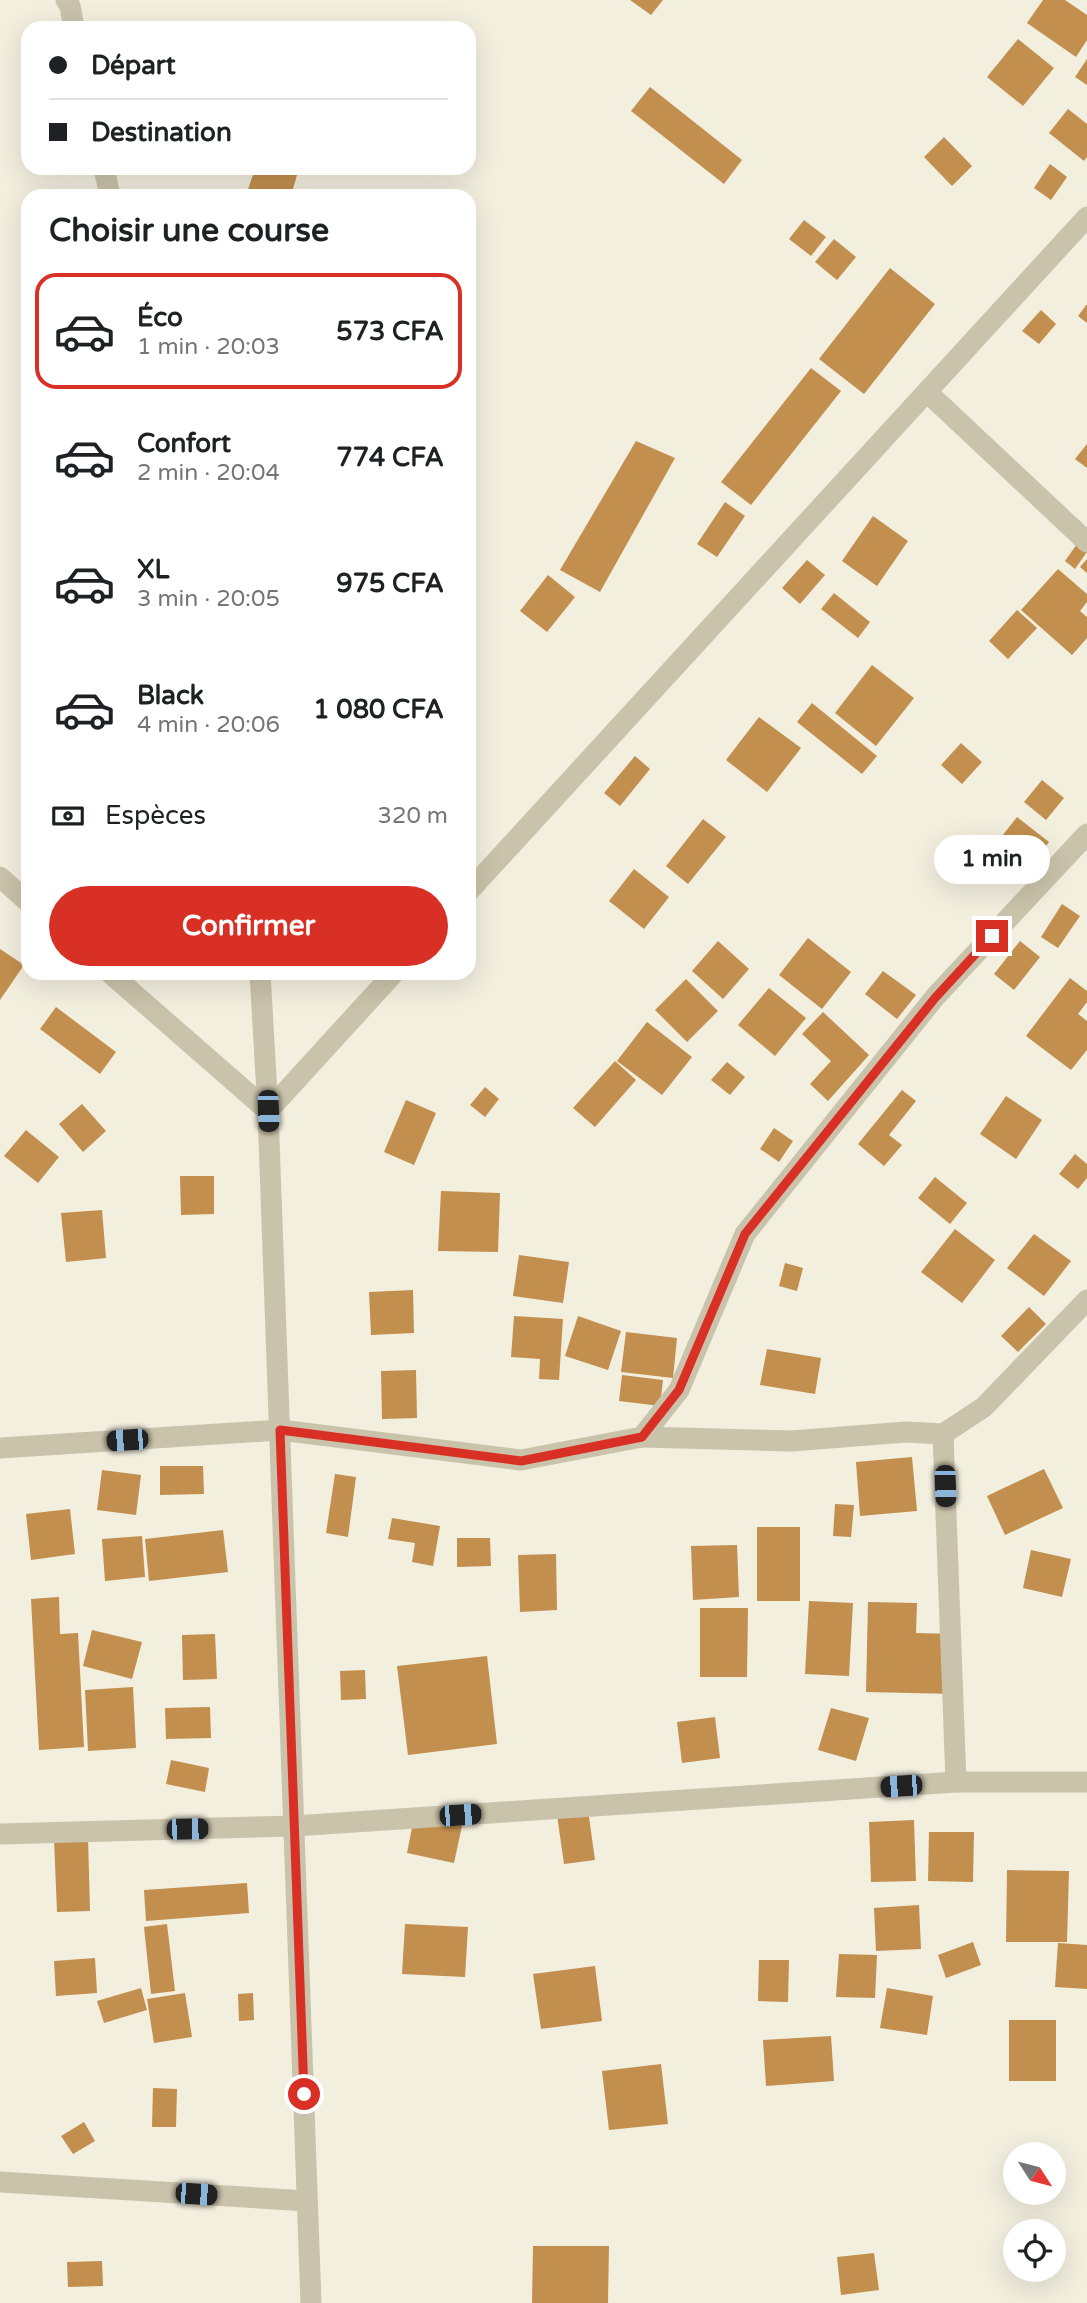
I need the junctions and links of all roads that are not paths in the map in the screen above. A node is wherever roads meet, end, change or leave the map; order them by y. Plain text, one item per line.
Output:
1 (66, 0) edge
2 (73, 21) edge
3 (1087, 217) edge
4 (927, 392) junction
5 (1087, 542) edge
6 (1087, 834) edge
7 (0, 877) edge
8 (476, 883) edge
9 (21, 896) edge
10 (118, 980) edge
11 (260, 980) edge
12 (388, 980) edge
13 (268, 1111) junction
14 (1087, 1300) edge
15 (280, 1430) junction
16 (943, 1434) junction
17 (642, 1437) junction
18 (0, 1448) edge
19 (956, 1782) junction
20 (1087, 1782) edge
21 (294, 1826) junction
22 (0, 1834) edge
23 (0, 2182) edge
24 (307, 2201) junction
25 (311, 2303) edge

1 - 2 street
3 - 4 street
4 - 5 street
4 - 8 street
6 - 17 street
7 - 9 street
10 - 13 street
11 - 13 street
12 - 13 street
13 - 15 street
14 - 16 street
15 - 17 street
15 - 18 street
15 - 21 street
16 - 17 street
16 - 19 street
19 - 20 street
19 - 21 street
21 - 22 street
21 - 24 street
23 - 24 street
24 - 25 street

